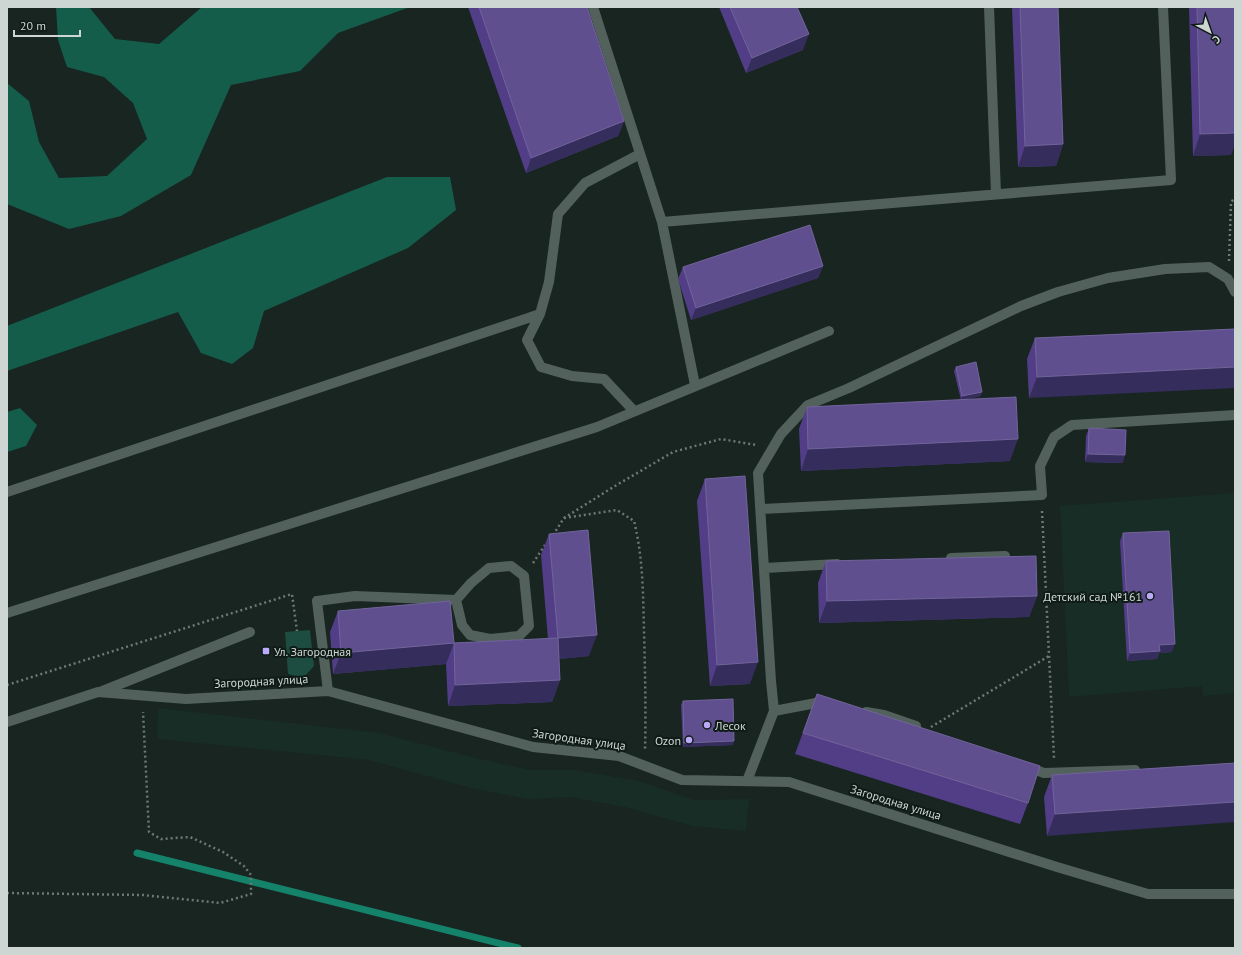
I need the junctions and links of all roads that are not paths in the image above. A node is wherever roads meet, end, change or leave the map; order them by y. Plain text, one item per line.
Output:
1 (593, 7) edge
2 (989, 7) edge
3 (1163, 7) edge
4 (640, 154) junction
5 (996, 194) junction
6 (662, 222) junction
7 (1235, 292) edge
8 (540, 314) junction
9 (829, 331) dead end
10 (695, 385) junction
11 (634, 411) junction
12 (1235, 415) edge
13 (7, 492) edge
14 (761, 509) junction
15 (1005, 556) edge
16 (940, 559) edge
17 (844, 564) edge
18 (765, 568) junction
19 (456, 600) junction
20 (7, 613) edge
21 (250, 632) dead end
22 (328, 691) junction
23 (98, 692) junction
24 (838, 707) edge
25 (854, 709) edge
26 (774, 711) junction
27 (7, 722) edge
28 (926, 730) edge
29 (1014, 762) edge
30 (1148, 770) edge
31 (747, 781) junction
32 (1235, 894) edge

1 - 4 street
2 - 5 street
3 - 5 street
4 - 6 street
4 - 8 street
5 - 6 street
6 - 10 street
7 - 14 street
8 - 11 street
8 - 13 street
9 - 10 street
10 - 11 street
11 - 20 street
12 - 14 street
14 - 18 street
15 - 16 street
17 - 18 street
18 - 26 street
19 - 19 street
19 - 22 street
21 - 23 street
22 - 23 street, Загородная улица
22 - 31 street, Загородная улица
23 - 27 street, Загородная улица
24 - 26 street
25 - 28 street
26 - 31 street
29 - 30 street
31 - 32 street, Загородная улица

